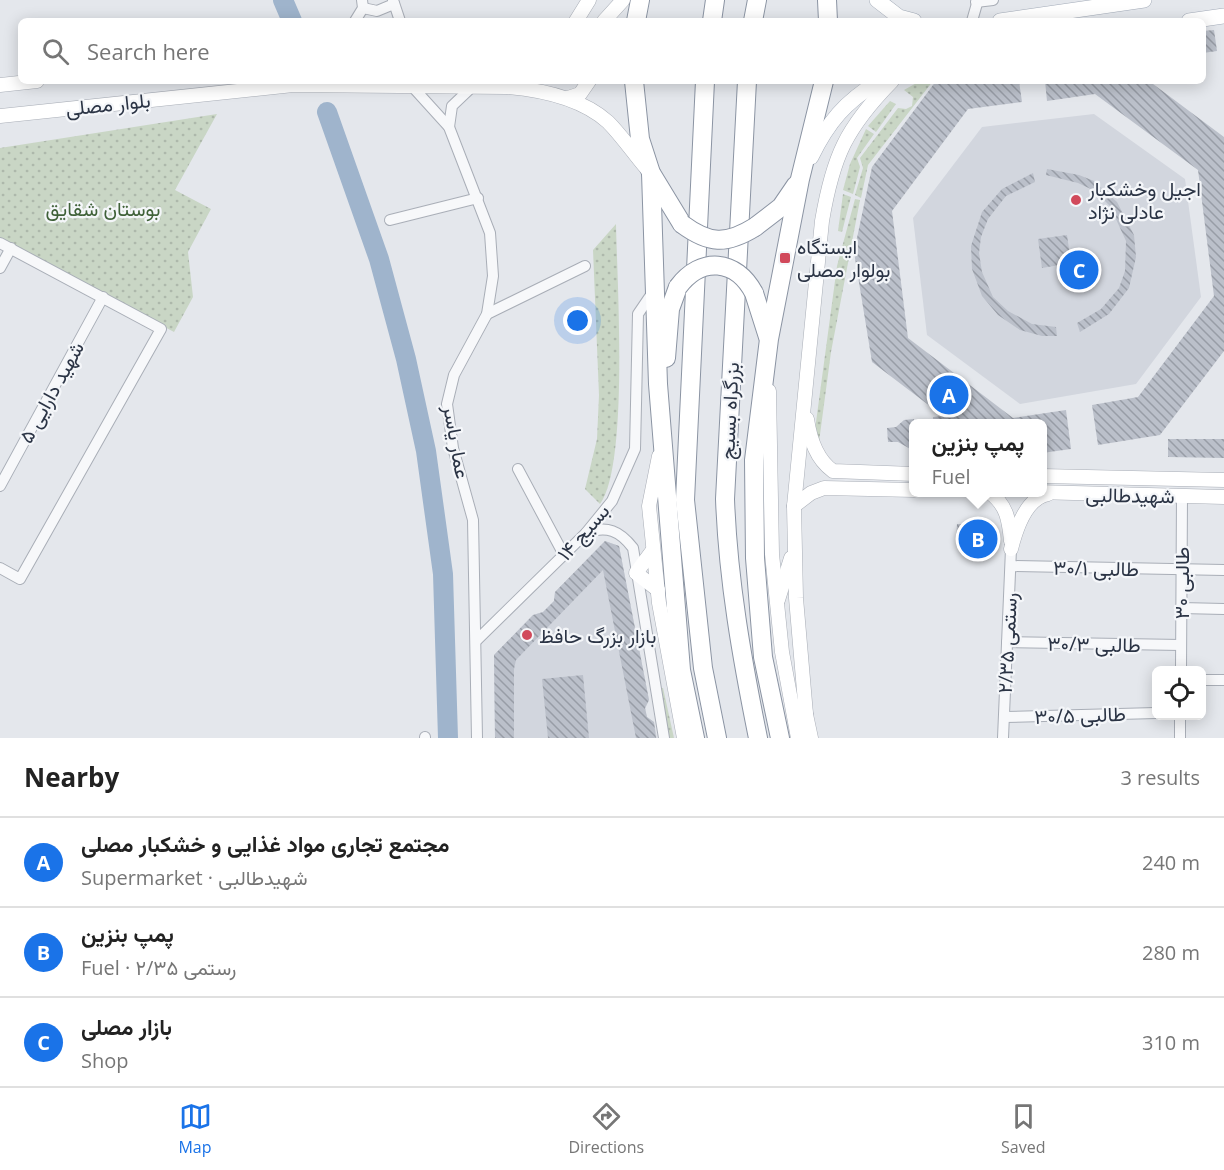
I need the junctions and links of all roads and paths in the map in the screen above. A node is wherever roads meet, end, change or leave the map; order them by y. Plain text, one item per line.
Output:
1 (590, 0) edge
2 (623, 0) edge
3 (640, 0) edge
4 (715, 0) edge
5 (757, 0) edge
6 (827, 0) edge
7 (877, 0) edge
8 (993, 0) edge
9 (1144, 0) edge
10 (977, 1) edge
11 (394, 2) edge
12 (362, 4) edge
13 (1224, 16) edge
14 (356, 18) edge
15 (399, 18) edge
16 (578, 18) edge
17 (607, 18) edge
18 (637, 18) edge
19 (712, 18) edge
20 (754, 18) edge
21 (828, 18) edge
22 (905, 18) edge
23 (973, 18) edge
24 (1021, 18) edge
25 (1206, 19) edge
26 (18, 83) edge
27 (410, 84) junction
28 (587, 84) edge
29 (634, 84) edge
30 (705, 84) edge
31 (747, 84) edge
32 (823, 84) edge
33 (874, 84) edge
34 (889, 84) edge
35 (0, 85) edge
36 (473, 86) junction
37 (568, 98) junction
38 (0, 116) edge
39 (449, 127) junction
40 (651, 174) junction
41 (800, 179) junction
42 (478, 198) junction
43 (390, 220) dead end
44 (0, 243) edge
45 (11, 248) junction
46 (585, 266) dead end
47 (0, 268) edge
48 (653, 292) junction
49 (103, 297) junction
50 (487, 314) junction
51 (769, 339) junction
52 (658, 384) junction
53 (804, 399) junction
54 (662, 441) junction
55 (518, 469) dead end
56 (841, 472) junction
57 (909, 474) edge
58 (1047, 476) edge
59 (1090, 477) junction
60 (1224, 480) edge
61 (0, 486) edge
62 (838, 488) junction
63 (909, 489) edge
64 (1047, 493) edge
65 (1056, 493) junction
66 (1090, 494) junction
67 (1047, 495) edge
68 (1182, 496) junction
69 (994, 497) edge
70 (1040, 497) edge
71 (1224, 497) edge
72 (794, 506) junction
73 (586, 533) junction
74 (795, 545) junction
75 (1011, 549) junction
76 (653, 550) junction
77 (564, 555) junction
78 (1011, 566) junction
79 (0, 568) edge
80 (1181, 569) junction
81 (1224, 570) edge
82 (636, 573) junction
83 (658, 590) junction
84 (777, 607) junction
85 (1181, 608) junction
86 (1224, 609) edge
87 (477, 640) junction
88 (1007, 642) junction
89 (1181, 645) junction
90 (1181, 666) edge
91 (1206, 680) edge
92 (1224, 680) edge
93 (1152, 712) edge
94 (806, 714) junction
95 (1004, 717) junction
96 (1180, 720) edge
97 (477, 738) edge
98 (664, 738) edge
99 (684, 738) edge
100 (694, 738) edge
101 (717, 738) edge
102 (758, 738) edge
103 (780, 738) edge
104 (798, 738) edge
105 (811, 738) edge
106 (1003, 738) edge
107 (1180, 738) edge

1 - 16 main road
2 - 17 main road
3 - 18 highway
4 - 19 highway
5 - 20 highway
6 - 21 highway
7 - 22 main road
8 - 10 street
9 - 24 main road
10 - 23 street
11 - 12 street
11 - 15 street
12 - 14 street
13 - 25 main road
26 - 35 main road
27 - 36 main road, بلوار مصلی
27 - 38 main road, بلوار مصلی
27 - 39 street, عمار یاسر
28 - 37 main road
29 - 40 highway
30 - 101 highway, بزرگراه بسیج
31 - 102 highway, بزرگراه بسیج
32 - 41 highway
33 - 41 main road
34 - 53 main road
36 - 37 main road, بلوار مصلی
36 - 39 street
37 - 40 main road, بلوار مصلی
39 - 42 street, عمار یاسر
40 - 41 highway, bridge
40 - 48 highway
41 - 51 highway
42 - 43 street
42 - 50 street, عمار یاسر
44 - 45 street
45 - 47 street
45 - 49 street
46 - 50 street
48 - 52 highway
48 - 73 street, بسیج ۱۴
49 - 61 street, شهید دارایی ۵
49 - 79 street
50 - 87 street, عمار یاسر
51 - 52 highway, bridge
51 - 84 main road
51 - 103 highway
52 - 54 highway
53 - 56 main road
53 - 72 main road
54 - 76 main road
54 - 100 highway
55 - 77 street
56 - 57 main road
56 - 62 main road
58 - 59 main road, شهیدطالبی
59 - 60 main road, شهیدطالبی
59 - 66 main road
62 - 63 main road
62 - 72 main road
64 - 65 main road, شهیدطالبی
65 - 66 main road, شهیدطالبی
65 - 67 main road
66 - 68 main road, شهیدطالبی
68 - 71 main road, شهیدطالبی
68 - 80 street, طالبی ۳۰
69 - 75 main road
70 - 75 main road
72 - 74 main road
73 - 77 street, بسیج ۱۴
73 - 82 street
74 - 84 main road
74 - 94 main road
75 - 78 street, رستمی ۲/۳۵
76 - 82 main road
76 - 83 main road
77 - 87 street, بسیج ۱۴
78 - 80 street, طالبی ۳۰/۱
78 - 88 street, رستمی ۲/۳۵
80 - 81 street, طالبی ۳۰/۱
80 - 85 street, طالبی ۳۰
82 - 83 main road
82 - 98 street
83 - 99 main road
84 - 94 main road
84 - 104 main road
85 - 86 street
85 - 89 street, طالبی ۳۰
87 - 97 street, عمار یاسر
88 - 89 street, طالبی ۳۰/۳
88 - 95 street, رستمی ۲/۳۵
89 - 90 street, طالبی ۳۰
91 - 92 street
93 - 95 street, طالبی ۳۰/۵
94 - 105 main road
95 - 106 street, رستمی ۲/۳۵
96 - 107 street

